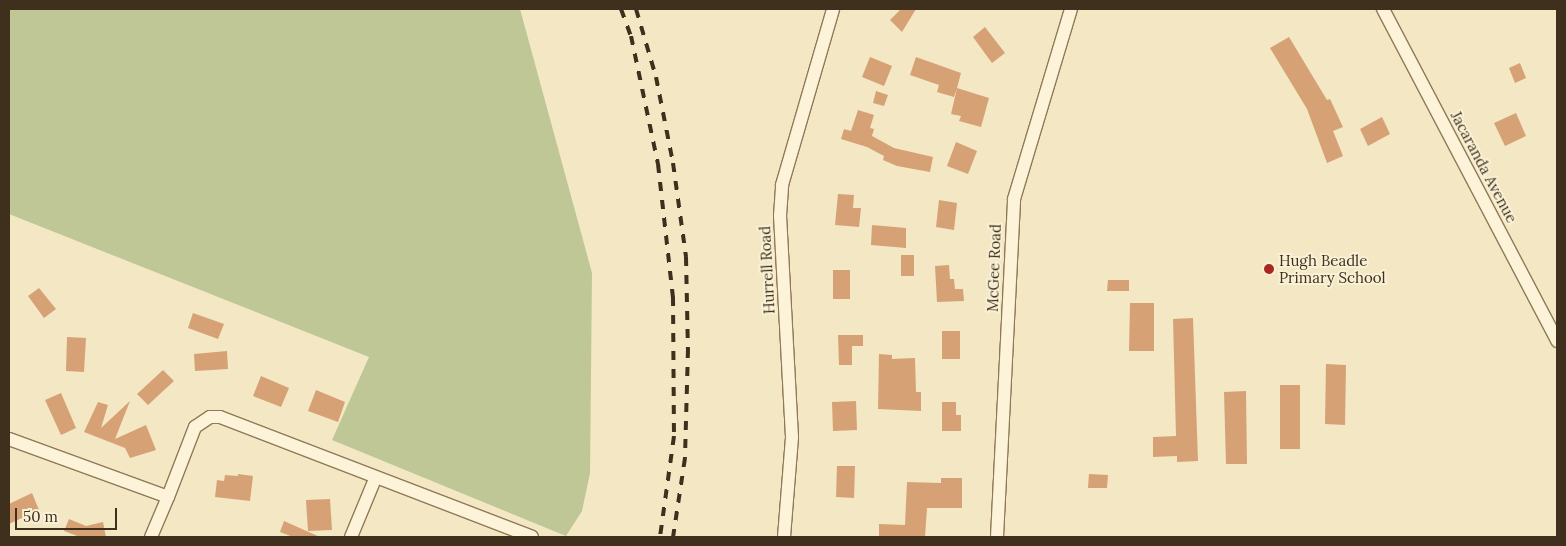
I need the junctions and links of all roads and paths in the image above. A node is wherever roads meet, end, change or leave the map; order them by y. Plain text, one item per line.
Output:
1 (834, 9) edge
2 (1071, 9) edge
3 (1383, 9) edge
4 (1557, 341) edge
5 (9, 439) edge
6 (375, 479) junction
7 (168, 497) junction
8 (151, 537) edge
9 (351, 537) edge
10 (532, 537) edge
11 (784, 537) edge
12 (997, 537) edge

1 - 11 street, Hurrell Road
2 - 12 street, McGee Road
3 - 4 street, Jacaranda Avenue
5 - 7 street
6 - 7 street
6 - 9 street
6 - 10 street
7 - 8 street

